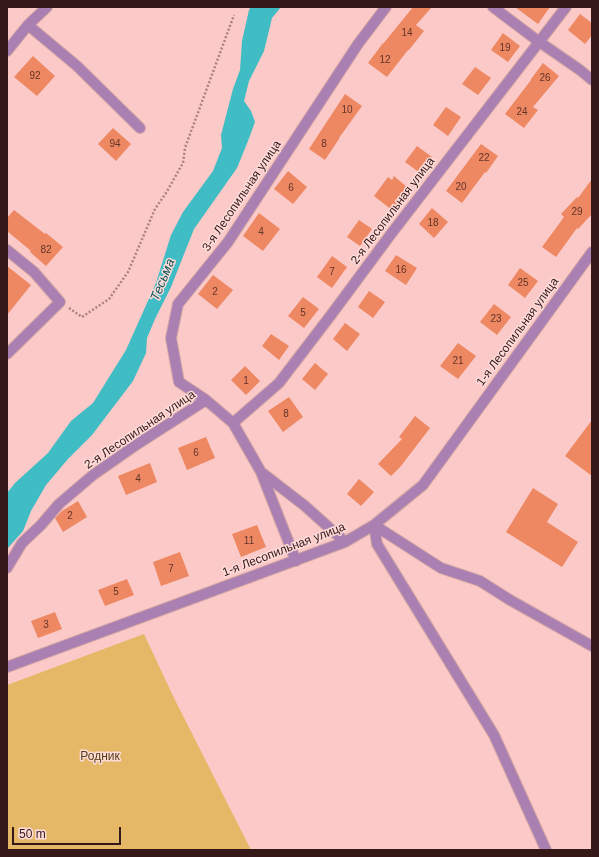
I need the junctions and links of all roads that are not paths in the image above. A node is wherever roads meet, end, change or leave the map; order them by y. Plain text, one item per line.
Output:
1 (47, 7) edge
2 (386, 7) edge
3 (493, 7) edge
4 (566, 7) edge
5 (28, 25) junction
6 (538, 41) junction
7 (7, 51) edge
8 (592, 80) edge
9 (140, 128) dead end
10 (7, 250) edge
11 (592, 252) edge
12 (7, 354) edge
13 (206, 400) junction
14 (233, 423) junction
15 (261, 472) junction
16 (374, 525) junction
17 (346, 542) junction
18 (296, 561) junction
19 (7, 568) edge
20 (592, 646) edge
21 (7, 667) edge
22 (546, 850) edge

1 - 5 street
2 - 13 street, 3-я Лесопильная улица
3 - 6 street
4 - 6 street, 2-я Лесопильная улица
5 - 7 street
5 - 9 street
6 - 8 street
6 - 14 street, 2-я Лесопильная улица
10 - 12 street
11 - 16 street, 1-я Лесопильная улица
13 - 14 street, 3-я Лесопильная улица
13 - 19 street, 2-я Лесопильная улица
14 - 15 street, 3-я Лесопильная улица
15 - 17 street
15 - 18 street
16 - 17 street, 1-я Лесопильная улица
16 - 20 street
16 - 22 street
17 - 18 street, 1-я Лесопильная улица
18 - 21 street, 1-я Лесопильная улица

